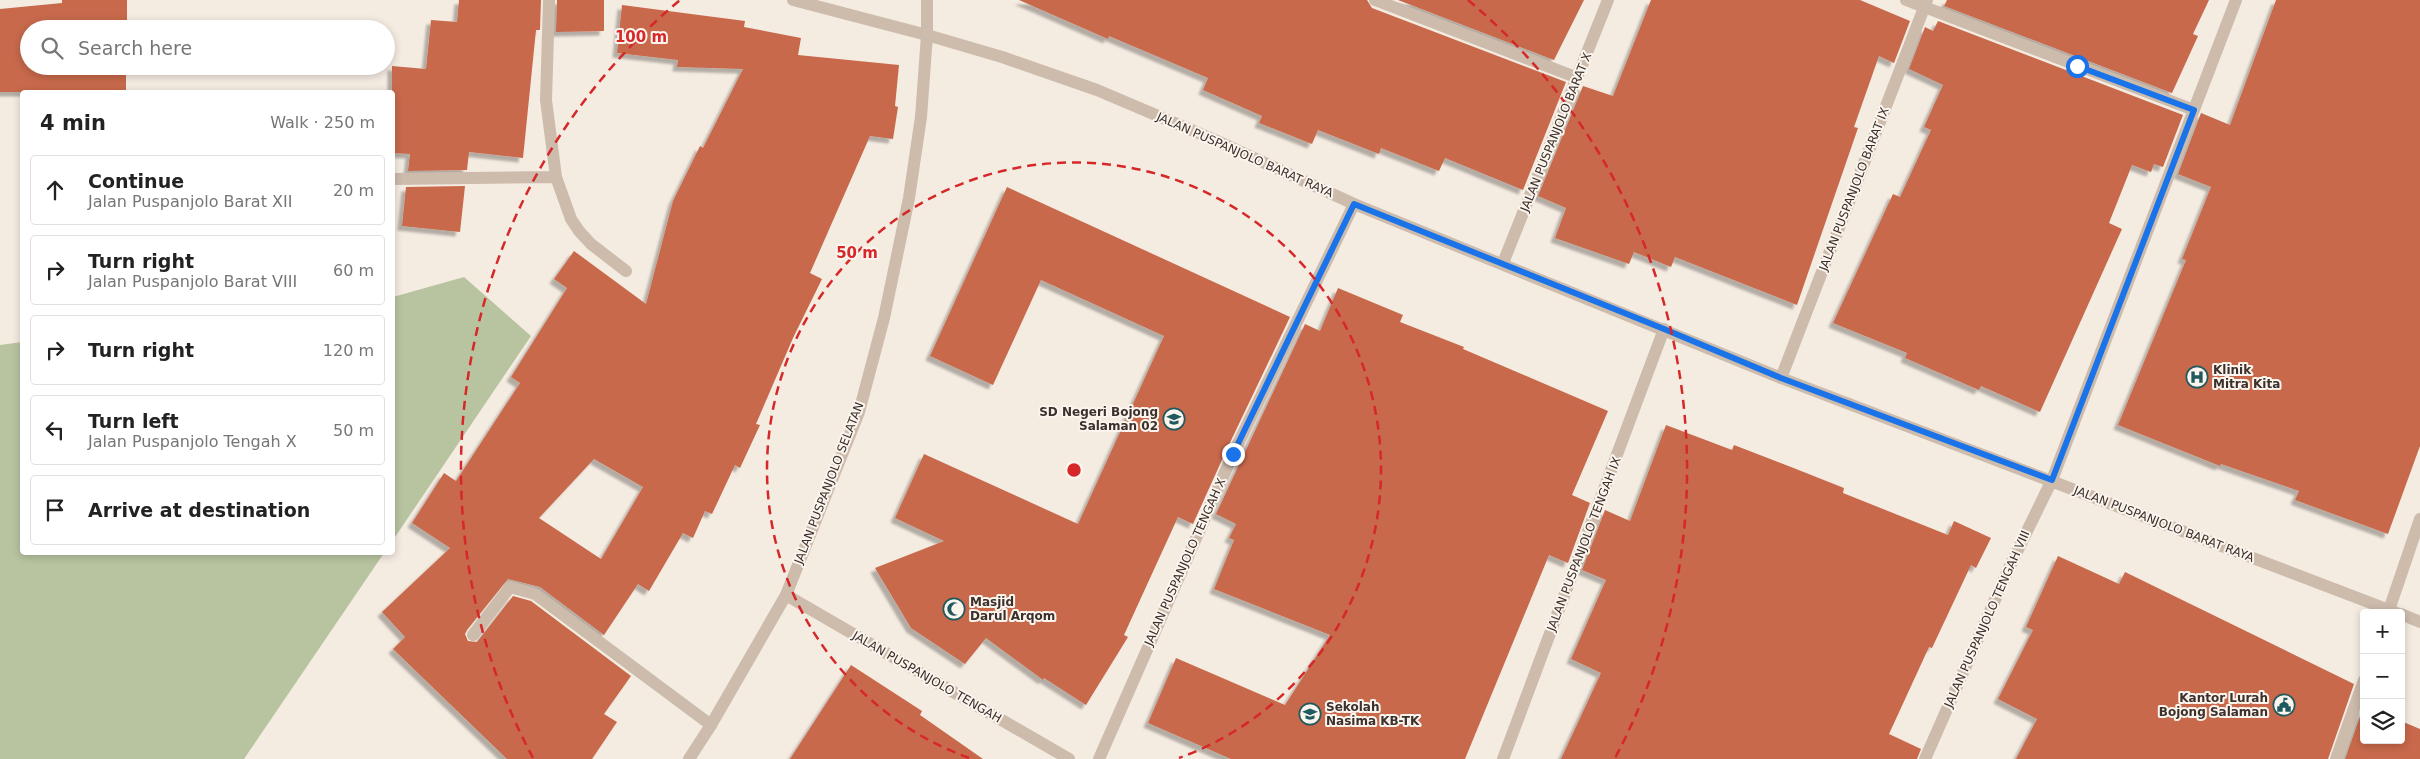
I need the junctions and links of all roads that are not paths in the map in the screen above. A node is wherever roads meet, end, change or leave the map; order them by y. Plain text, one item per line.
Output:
1 (549, 0) edge
2 (793, 0) edge
3 (927, 0) edge
4 (1375, 0) edge
5 (1608, 0) edge
6 (1906, 0) edge
7 (2236, 0) edge
8 (811, 2) edge
9 (1925, 3) edge
10 (927, 35) junction
11 (1578, 78) junction
12 (2194, 110) junction
13 (556, 177) junction
14 (395, 178) edge
15 (1354, 204) junction
16 (1503, 263) junction
17 (626, 271) dead end
18 (1664, 329) junction
19 (1781, 378) junction
20 (2052, 480) junction
21 (2420, 519) edge
22 (786, 595) junction
23 (2383, 609) edge
24 (2392, 609) edge
25 (2405, 616) edge
26 (2420, 622) edge
27 (473, 635) dead end
28 (2360, 691) edge
29 (711, 725) junction
30 (689, 759) edge
31 (1069, 759) edge
32 (1099, 759) edge
33 (1503, 759) edge
34 (1925, 759) edge
35 (2336, 759) edge

1 - 13 street
2 - 8 street, JALAN PUSPANJOLO BARAT RAYA
3 - 10 street, JALAN PUSPANJOLO SELATAN
4 - 11 street
5 - 11 street, JALAN PUSPANJOLO BARAT X
6 - 9 street
7 - 12 street, JALAN PUSPANJOLO TENGAH VIII
8 - 10 street, JALAN PUSPANJOLO BARAT RAYA
9 - 12 street
9 - 19 street, JALAN PUSPANJOLO BARAT IX
10 - 15 street, JALAN PUSPANJOLO BARAT RAYA
10 - 22 street, JALAN PUSPANJOLO SELATAN
11 - 16 street, JALAN PUSPANJOLO BARAT X
12 - 20 street, JALAN PUSPANJOLO TENGAH VIII
13 - 14 street
13 - 17 street
15 - 16 street, JALAN PUSPANJOLO BARAT RAYA
15 - 32 street, JALAN PUSPANJOLO TENGAH X
16 - 18 street, JALAN PUSPANJOLO BARAT RAYA
18 - 19 street, JALAN PUSPANJOLO BARAT RAYA
18 - 33 street, JALAN PUSPANJOLO TENGAH IX
19 - 20 street, JALAN PUSPANJOLO BARAT RAYA
20 - 23 street, JALAN PUSPANJOLO BARAT RAYA
20 - 34 street, JALAN PUSPANJOLO TENGAH VIII
21 - 24 street
22 - 29 street, JALAN PUSPANJOLO SELATAN
22 - 31 street, JALAN PUSPANJOLO TENGAH
25 - 26 street
27 - 29 street
28 - 35 street
29 - 30 street, JALAN PUSPANJOLO SELATAN

